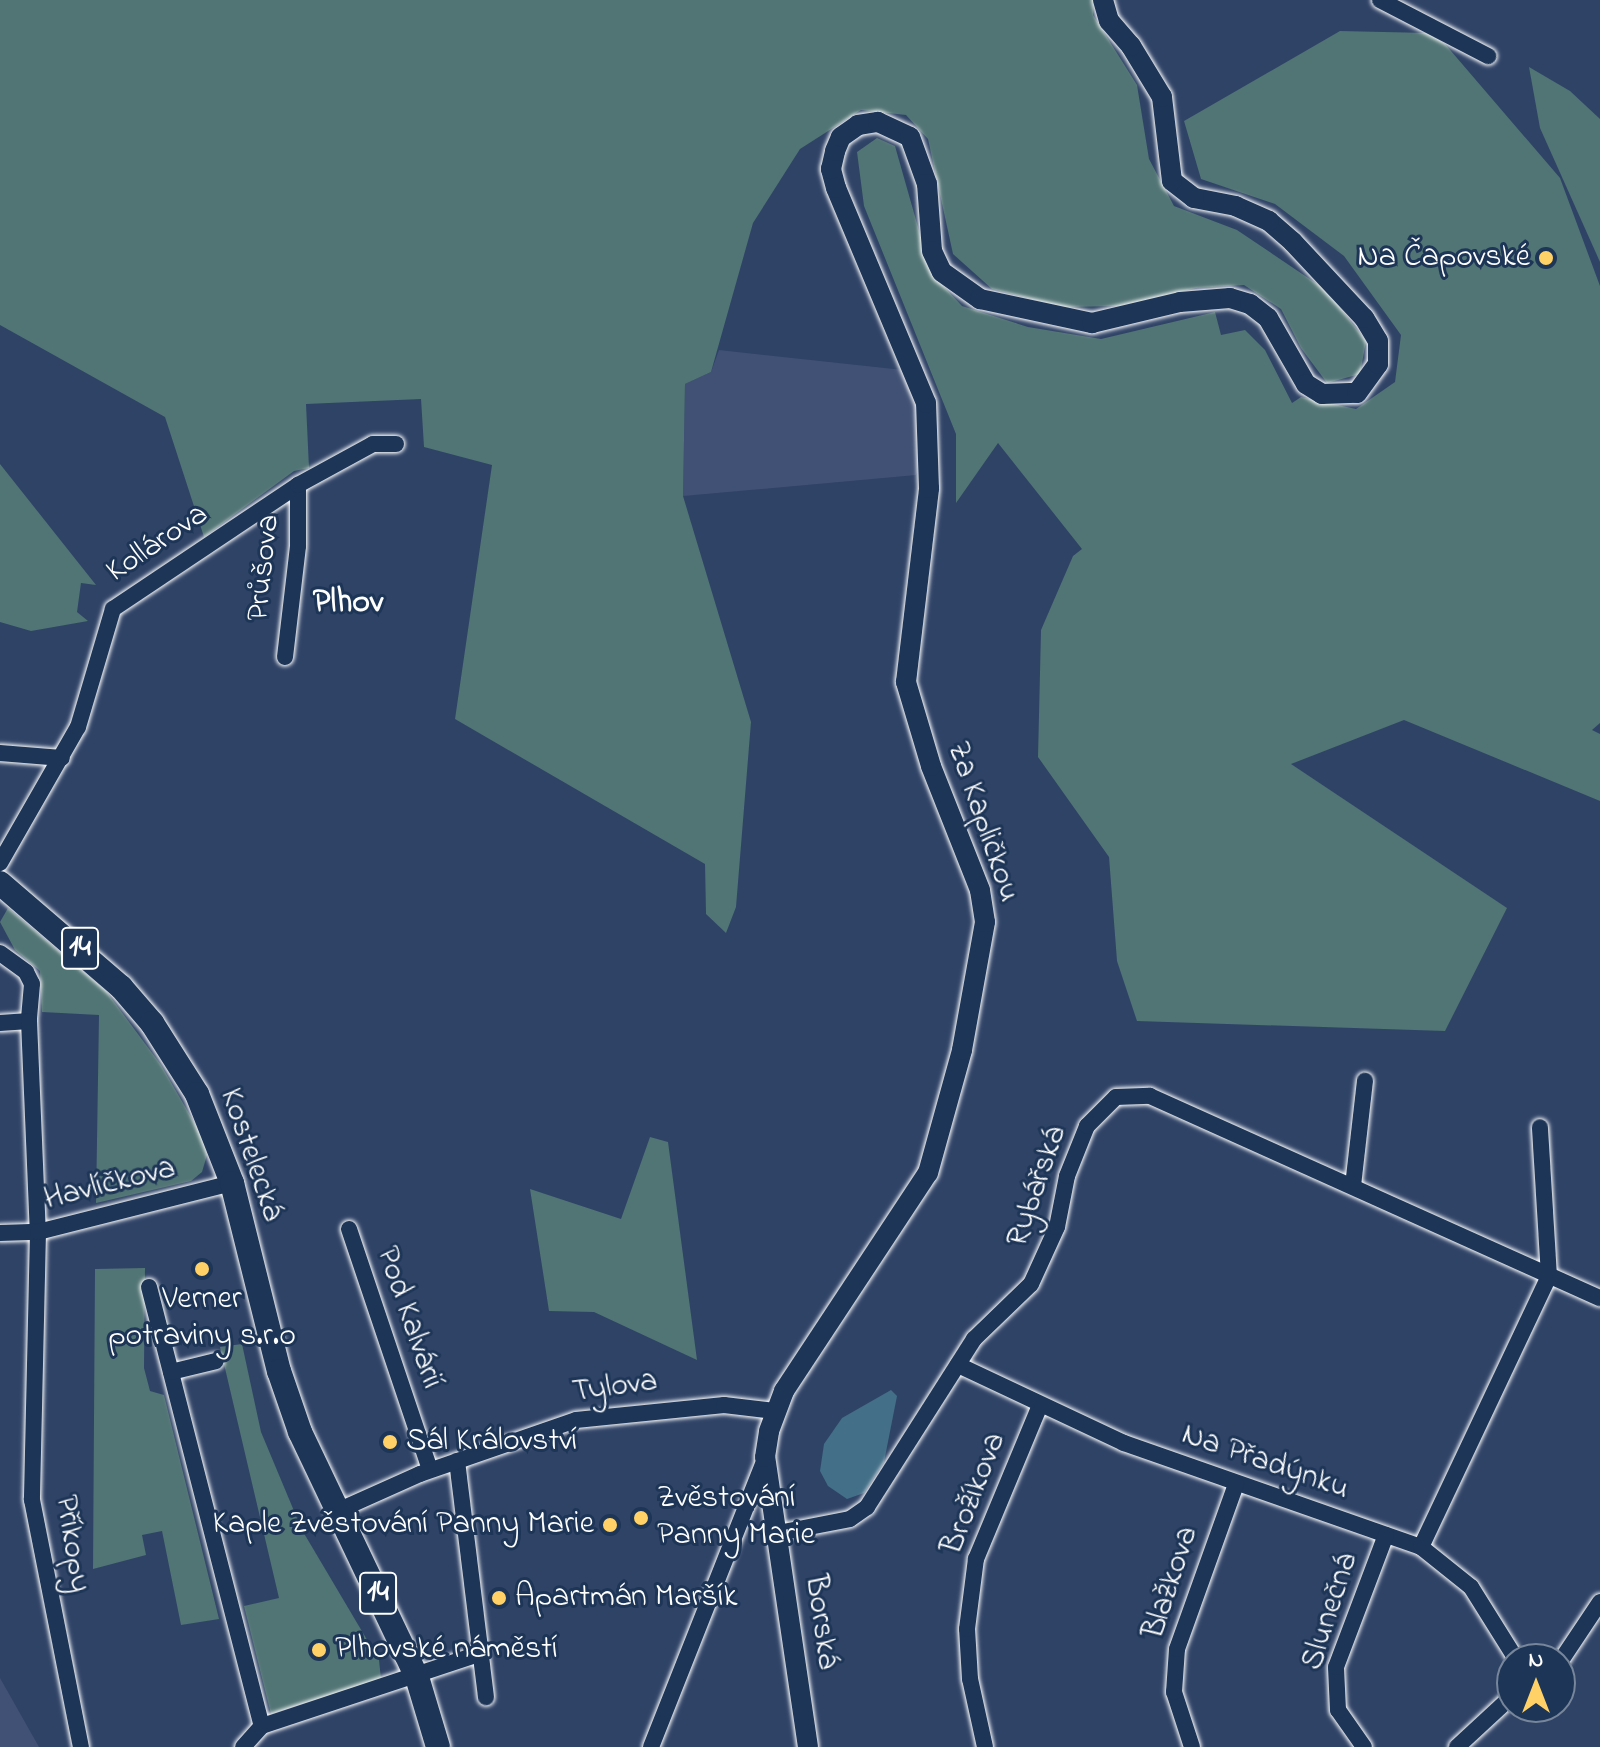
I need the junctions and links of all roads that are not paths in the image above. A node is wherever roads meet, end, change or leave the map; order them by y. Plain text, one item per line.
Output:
1 (1103, 0) edge
2 (1380, 0) edge
3 (1488, 56) dead end
4 (396, 444) dead end
5 (298, 485) junction
6 (285, 657) dead end
7 (0, 753) edge
8 (62, 758) junction
9 (0, 863) edge
10 (0, 883) edge
11 (0, 953) edge
12 (29, 1021) junction
13 (0, 1023) edge
14 (1365, 1081) dead end
15 (1540, 1127) dead end
16 (232, 1183) junction
17 (1353, 1186) junction
18 (349, 1229) dead end
19 (38, 1232) junction
20 (0, 1233) edge
21 (1549, 1276) junction
22 (149, 1287) dead end
23 (1600, 1298) edge
24 (216, 1361) dead end
25 (958, 1365) junction
26 (171, 1372) junction
27 (1040, 1405) junction
28 (775, 1411) junction
29 (765, 1457) junction
30 (457, 1461) junction
31 (430, 1470) junction
32 (1236, 1484) junction
33 (335, 1512) junction
34 (778, 1533) junction
35 (1386, 1535) junction
36 (1421, 1547) junction
37 (1600, 1602) edge
38 (1506, 1643) edge
39 (1573, 1643) edge
40 (481, 1653) junction
41 (417, 1677) junction
42 (486, 1697) dead end
43 (1496, 1711) edge
44 (262, 1726) junction
45 (81, 1747) edge
46 (243, 1747) edge
47 (438, 1747) edge
48 (651, 1747) edge
49 (808, 1747) edge
50 (985, 1747) edge
51 (1192, 1747) edge
52 (1364, 1747) edge
53 (1457, 1747) edge

1 - 28 street, Za Kapličkou
2 - 3 street
4 - 5 street, Kollárova
5 - 6 street, Průšova
5 - 8 street, Kollárova
7 - 8 street
8 - 9 street, Kollárova
10 - 16 main road, Kostelecká / 14
11 - 12 street, Příkopy
12 - 13 street
12 - 19 street, Příkopy
14 - 17 street
15 - 21 street
16 - 19 street, Havlíčkova
16 - 33 main road, Kostelecká / 14
17 - 21 street, Rybářská
17 - 25 street, Rybářská
18 - 31 street, Pod Kalvárií
19 - 20 street, Havlíčkova
19 - 45 street, Příkopy
21 - 23 street, Rybářská
21 - 36 street
22 - 26 street
24 - 26 street
25 - 27 street, Na Přadýnku
25 - 34 street, Rybářská
26 - 44 street
27 - 32 street, Na Přadýnku
27 - 50 street, Brožíkova
28 - 29 street, Borská
28 - 30 street, Tylova
29 - 34 street, Borská
29 - 48 street
30 - 31 street, Tylova
30 - 40 street
31 - 33 street, Tylova
32 - 35 street, Na Přadýnku
32 - 51 street, Blažkova
33 - 41 main road, 14
34 - 49 street, Borská
35 - 36 street, Na Přadýnku
35 - 52 street, Slunečná
36 - 38 street, Na Přadýnku
37 - 39 street
40 - 41 street
40 - 42 street
41 - 44 street
41 - 47 main road, 14
43 - 53 street
44 - 46 street

